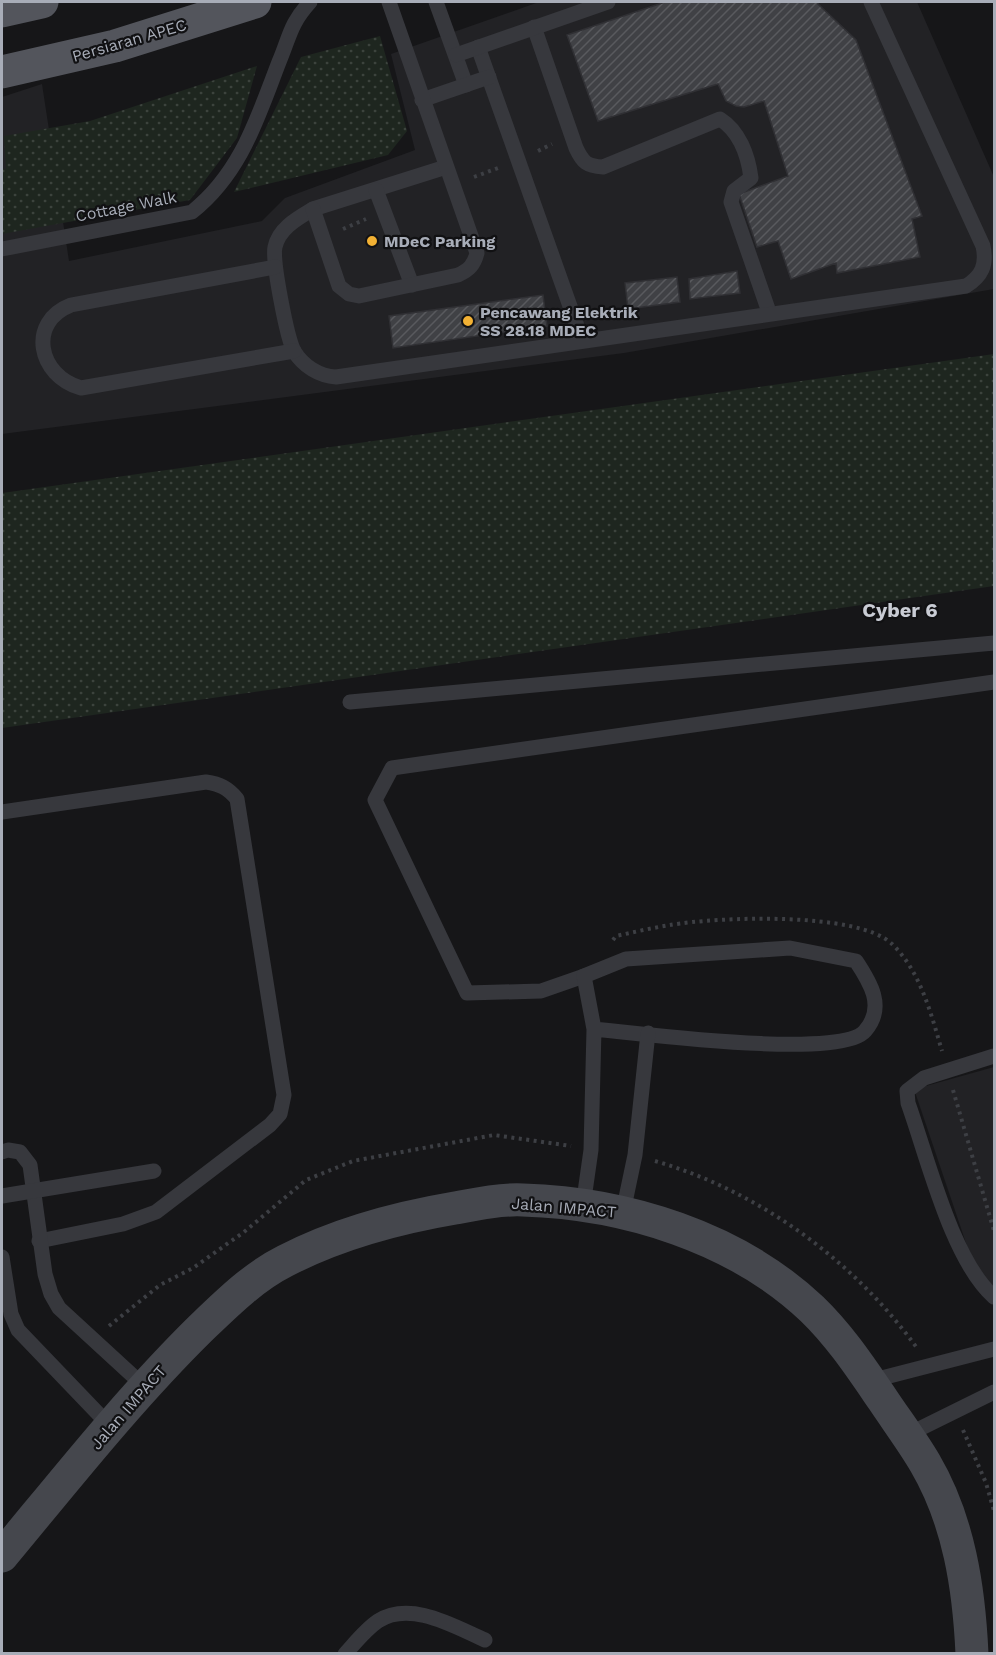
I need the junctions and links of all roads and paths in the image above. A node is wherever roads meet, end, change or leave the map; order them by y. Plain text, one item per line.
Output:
1 (42, 2) edge
2 (255, 2) edge
3 (310, 2) edge
4 (389, 2) edge
5 (436, 2) edge
6 (608, 2) edge
7 (871, 2) edge
8 (2, 11) edge
9 (534, 27) junction
10 (478, 47) junction
11 (456, 54) junction
12 (2, 72) edge
13 (489, 77) junction
14 (466, 85) junction
15 (422, 100) junction
16 (446, 167) junction
17 (376, 190) junction
18 (313, 209) junction
19 (2, 249) edge
20 (275, 267) junction
21 (411, 285) junction
22 (769, 312) junction
23 (582, 340) junction
24 (294, 351) junction
25 (994, 643) edge
26 (994, 682) edge
27 (351, 702) dead end
28 (2, 813) edge
29 (590, 973) junction
30 (594, 1029) junction
31 (648, 1033) junction
32 (994, 1056) edge
33 (948, 1071) junction
34 (591, 1150) junction
35 (2, 1152) edge
36 (635, 1155) junction
37 (154, 1171) dead end
38 (34, 1191) junction
39 (2, 1196) edge
40 (583, 1206) junction
41 (623, 1212) junction
42 (994, 1231) edge
43 (39, 1241) junction
44 (2, 1257) edge
45 (994, 1298) edge
46 (95, 1341) junction
47 (994, 1349) edge
48 (930, 1366) junction
49 (870, 1382) junction
50 (145, 1387) junction
51 (994, 1392) edge
52 (955, 1411) junction
53 (110, 1426) junction
54 (907, 1435) junction
55 (994, 1511) edge
56 (2, 1556) edge
57 (484, 1640) dead end
58 (345, 1653) edge
59 (972, 1653) edge

1 - 8 main road
2 - 12 main road, Persiaran APEC
3 - 19 lane, Cottage Walk
4 - 15 lane
5 - 11 lane
6 - 9 lane
7 - 22 lane
9 - 10 lane
9 - 22 lane
10 - 11 lane
10 - 13 lane
11 - 14 lane
13 - 14 lane
13 - 23 lane
14 - 15 lane
15 - 16 lane
16 - 17 lane
16 - 21 lane
17 - 18 lane
17 - 21 lane
18 - 20 lane
18 - 21 lane
20 - 24 lane
20 - 24 lane
22 - 23 lane
23 - 24 lane
25 - 27 lane
26 - 29 lane
28 - 43 lane
29 - 30 lane
29 - 31 lane
29 - 33 path
30 - 31 lane
30 - 34 lane
31 - 36 lane
32 - 33 lane
33 - 42 path
33 - 45 lane
34 - 40 lane
34 - 46 path
35 - 38 lane
36 - 41 lane
36 - 48 path
37 - 38 lane
38 - 39 lane
38 - 43 lane
40 - 41 street, Jalan IMPACT
40 - 50 street, Jalan IMPACT
41 - 49 street, Jalan IMPACT
43 - 46 lane
44 - 53 lane
46 - 50 lane
47 - 48 lane
48 - 49 lane
49 - 54 street, Jalan IMPACT
50 - 53 street, Jalan IMPACT
51 - 52 lane
52 - 54 lane
52 - 55 path
53 - 56 street, Jalan IMPACT
54 - 59 street, Jalan IMPACT
57 - 58 lane

